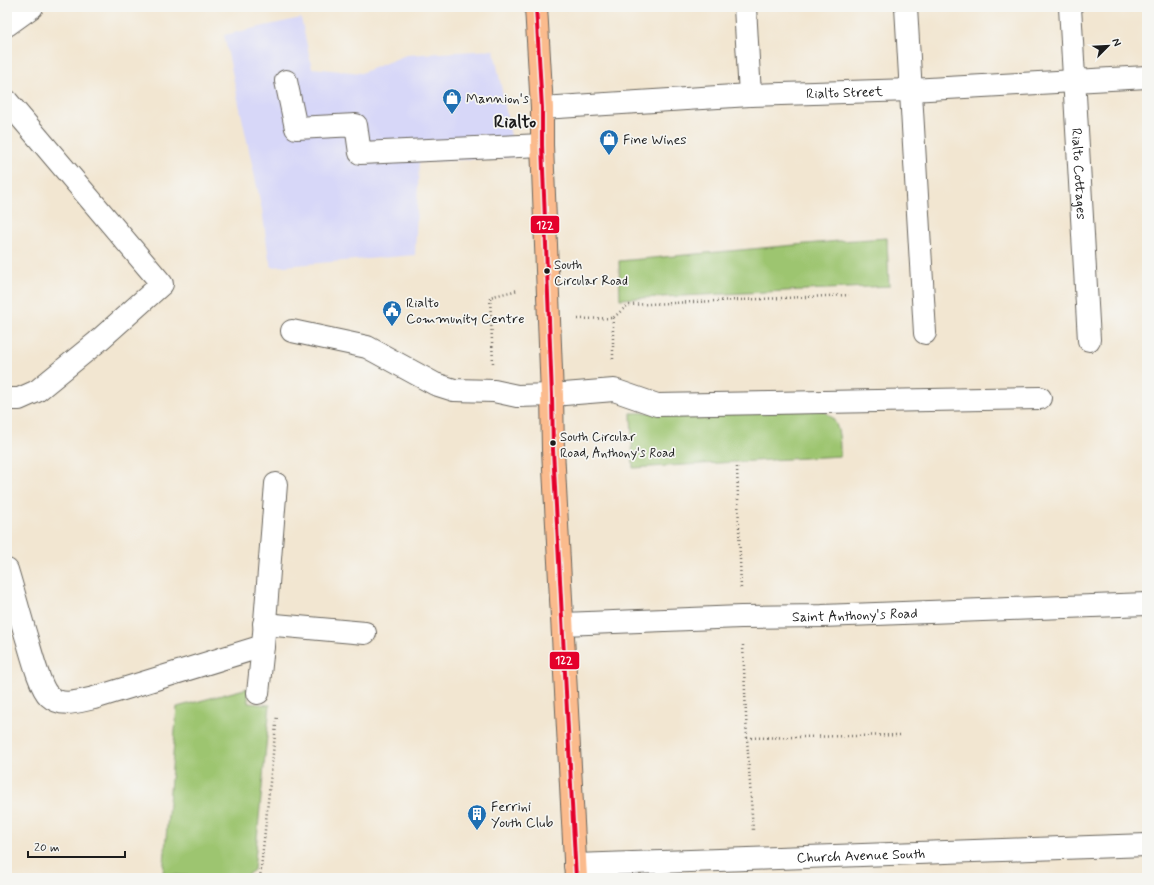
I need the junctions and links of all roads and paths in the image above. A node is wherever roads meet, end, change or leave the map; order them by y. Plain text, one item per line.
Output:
1 (32, 7) edge
2 (536, 7) edge
3 (745, 7) edge
4 (906, 7) edge
5 (1070, 7) edge
6 (7, 25) edge
7 (1147, 77) edge
8 (286, 80) dead end
9 (1075, 81) junction
10 (911, 90) junction
11 (750, 95) junction
12 (7, 101) edge
13 (542, 108) junction
14 (542, 145) junction
15 (518, 290) dead end
16 (849, 295) dead end
17 (613, 318) junction
18 (549, 319) junction
19 (292, 331) dead end
20 (925, 333) dead end
21 (1089, 340) dead end
22 (614, 390) junction
23 (494, 391) junction
24 (552, 395) junction
25 (1040, 398) dead end
26 (7, 399) edge
27 (737, 467) dead end
28 (276, 484) dead end
29 (7, 570) edge
30 (742, 585) dead end
31 (1147, 604) edge
32 (264, 624) junction
33 (562, 624) junction
34 (365, 633) dead end
35 (263, 646) junction
36 (744, 652) dead end
37 (258, 693) dead end
38 (277, 712) dead end
39 (901, 735) dead end
40 (747, 738) junction
41 (753, 826) dead end
42 (1147, 845) edge
43 (575, 871) edge
44 (260, 878) edge

1 - 6 street
2 - 13 main road
3 - 11 street
4 - 10 street
5 - 9 street, Rialto Cottages
7 - 9 street, Rialto Street
8 - 14 street
9 - 10 street, Rialto Street
9 - 21 street, Rialto Cottages
10 - 11 street, Rialto Street
10 - 20 street
11 - 13 street, Rialto Street
12 - 26 street
13 - 14 main road
14 - 18 main road
15 - 23 path
16 - 17 path
17 - 18 path
17 - 22 path
18 - 24 main road
19 - 23 street
22 - 24 street
22 - 25 street
23 - 24 street
24 - 33 main road
27 - 30 path
28 - 32 street
29 - 35 street
31 - 33 street, Saint Anthony's Road
32 - 34 street
32 - 35 street
33 - 43 main road
35 - 37 street
36 - 40 path
38 - 44 path
39 - 40 path
40 - 41 path
42 - 43 street, Church Avenue South

